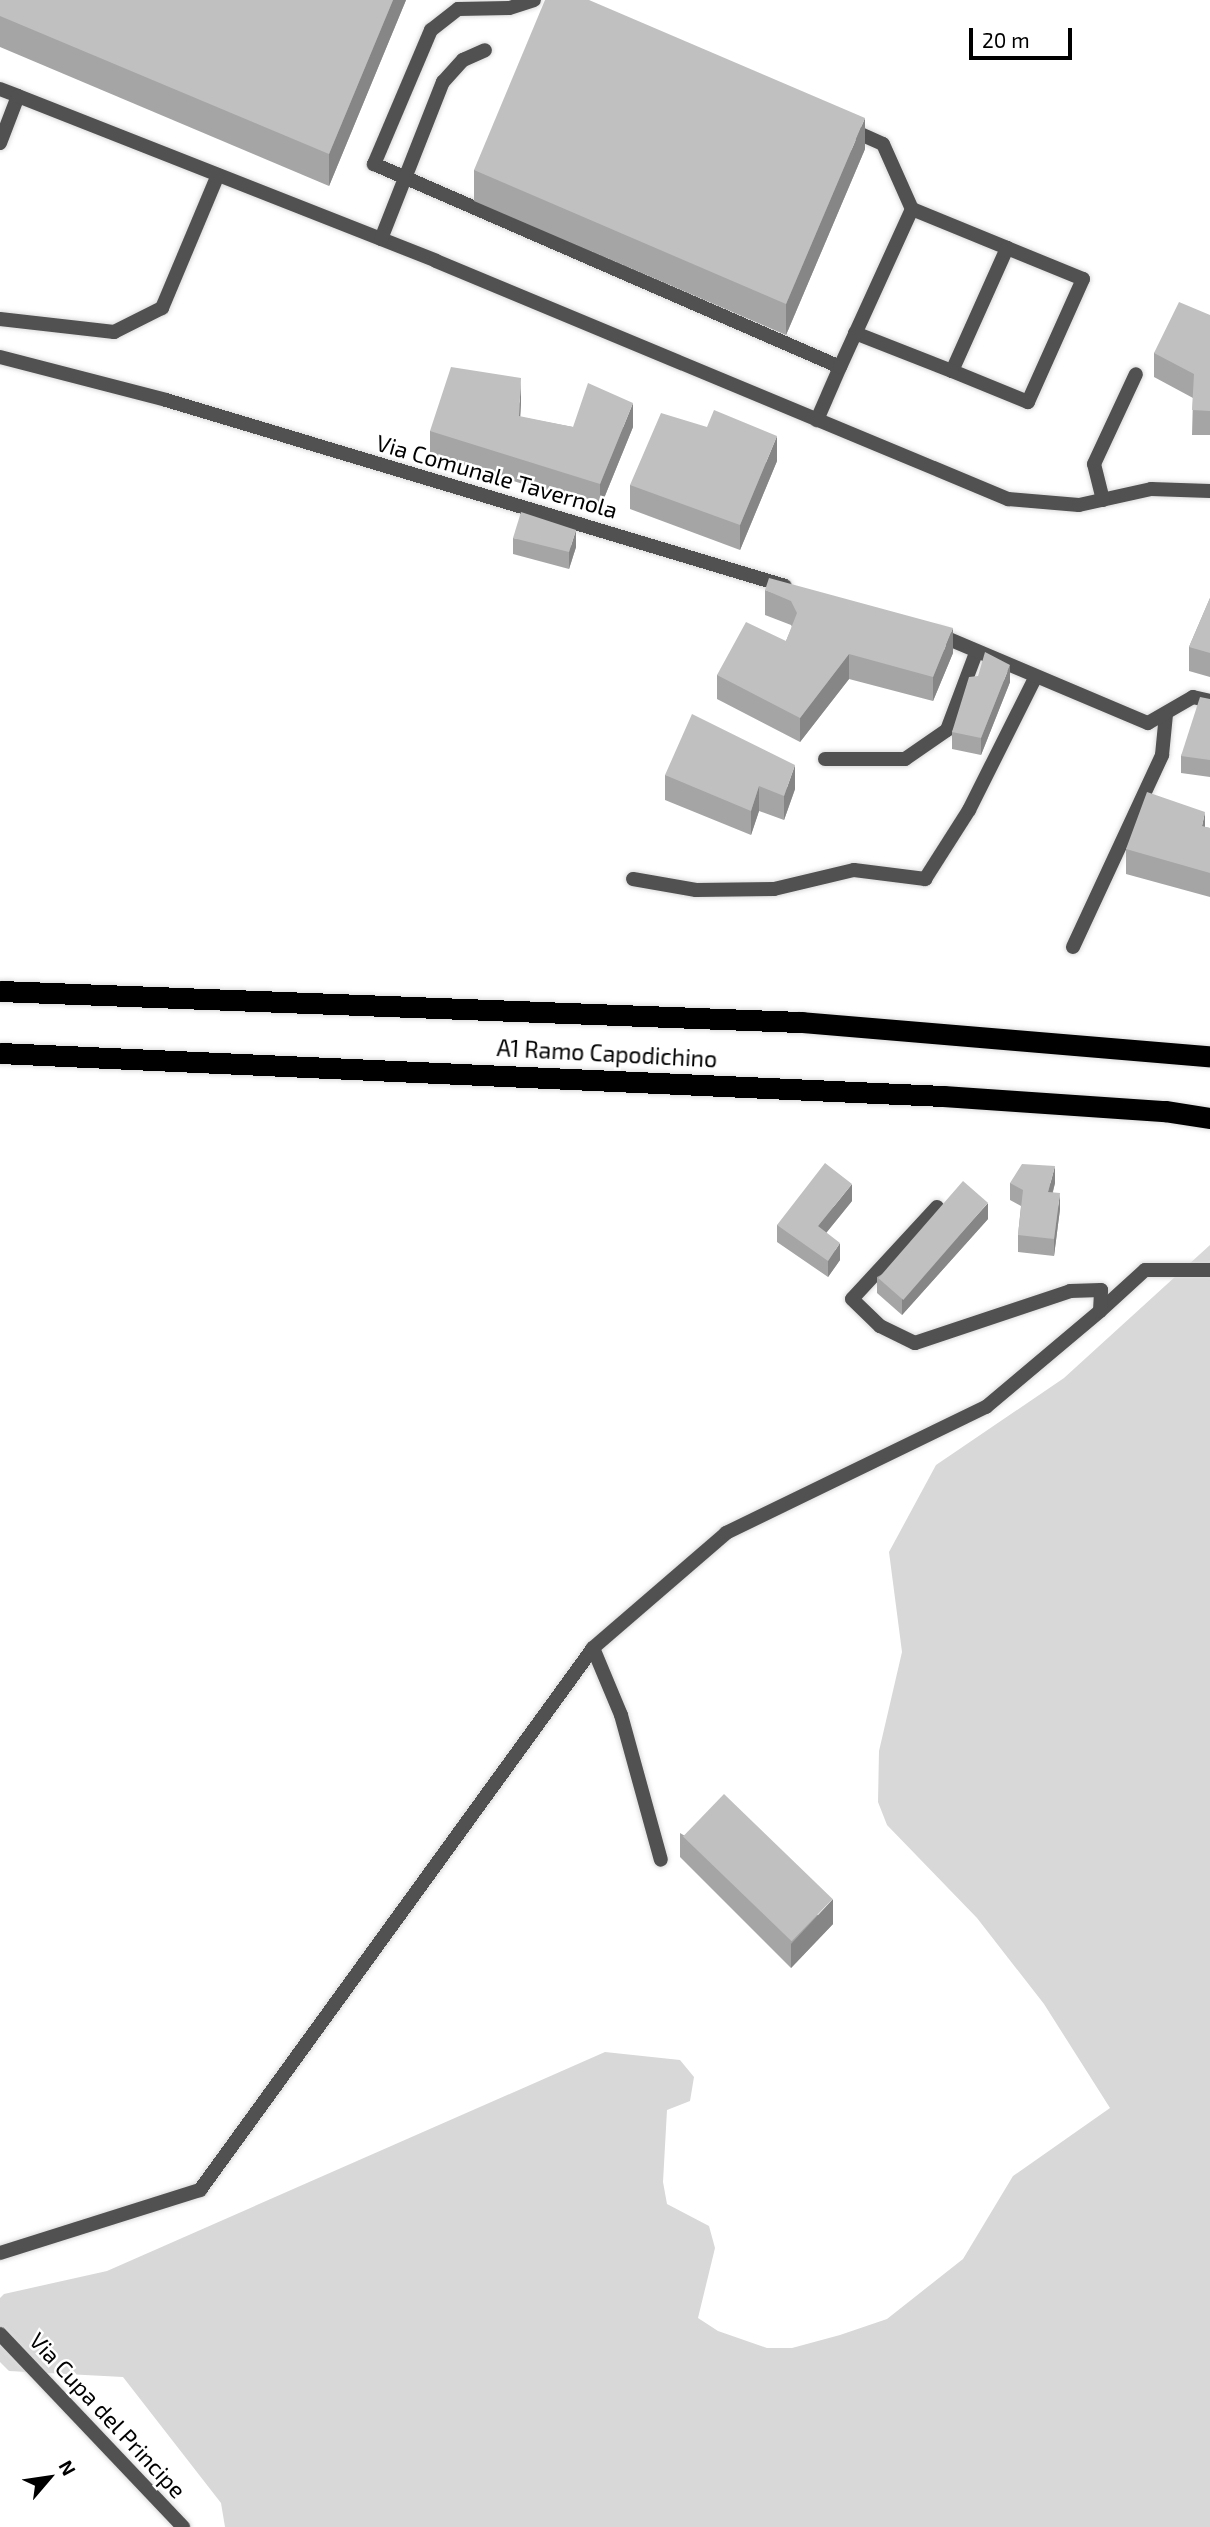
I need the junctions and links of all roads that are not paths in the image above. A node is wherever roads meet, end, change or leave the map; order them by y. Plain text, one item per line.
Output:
1 (534, 0) edge
2 (485, 50) dead end
3 (0, 89) edge
4 (18, 96) junction
5 (833, 122) edge
6 (0, 143) edge
7 (218, 175) junction
8 (405, 179) junction
9 (912, 209) junction
10 (381, 239) junction
11 (1007, 248) junction
12 (0, 319) edge
13 (855, 334) junction
14 (0, 357) edge
15 (840, 367) junction
16 (952, 371) junction
17 (1136, 374) dead end
18 (817, 420) junction
19 (1210, 491) edge
20 (1103, 500) junction
21 (799, 590) edge
22 (925, 629) edge
23 (976, 653) junction
24 (1035, 678) junction
25 (1210, 701) edge
26 (1166, 714) junction
27 (825, 759) dead end
28 (633, 879) dead end
29 (1073, 947) dead end
30 (0, 990) edge
31 (0, 1053) edge
32 (1210, 1056) edge
33 (1210, 1118) edge
34 (937, 1207) edge
35 (1210, 1270) edge
36 (1100, 1311) junction
37 (593, 1648) junction
38 (661, 1860) dead end
39 (0, 2253) edge
40 (0, 2334) edge
41 (183, 2527) edge

1 - 8 street
2 - 8 street
3 - 4 street
4 - 6 street
4 - 7 street
5 - 9 street
7 - 10 street
7 - 12 street
8 - 10 street
8 - 15 street
9 - 11 street
9 - 13 street
10 - 18 street
11 - 16 street
11 - 16 street
13 - 15 street
13 - 16 street
14 - 21 street, Via Comunale Tavernola
15 - 18 street
17 - 20 street
18 - 20 street
19 - 20 street
22 - 23 street
23 - 24 street
23 - 27 street
24 - 26 street
24 - 28 street
25 - 26 street
26 - 29 street
30 - 32 highway, A1 Ramo Capodichino
31 - 33 highway, A1 Ramo Capodichino
34 - 36 street
35 - 36 street
36 - 37 street
37 - 38 street
37 - 39 street
40 - 41 street, Via Cupa del Principe

